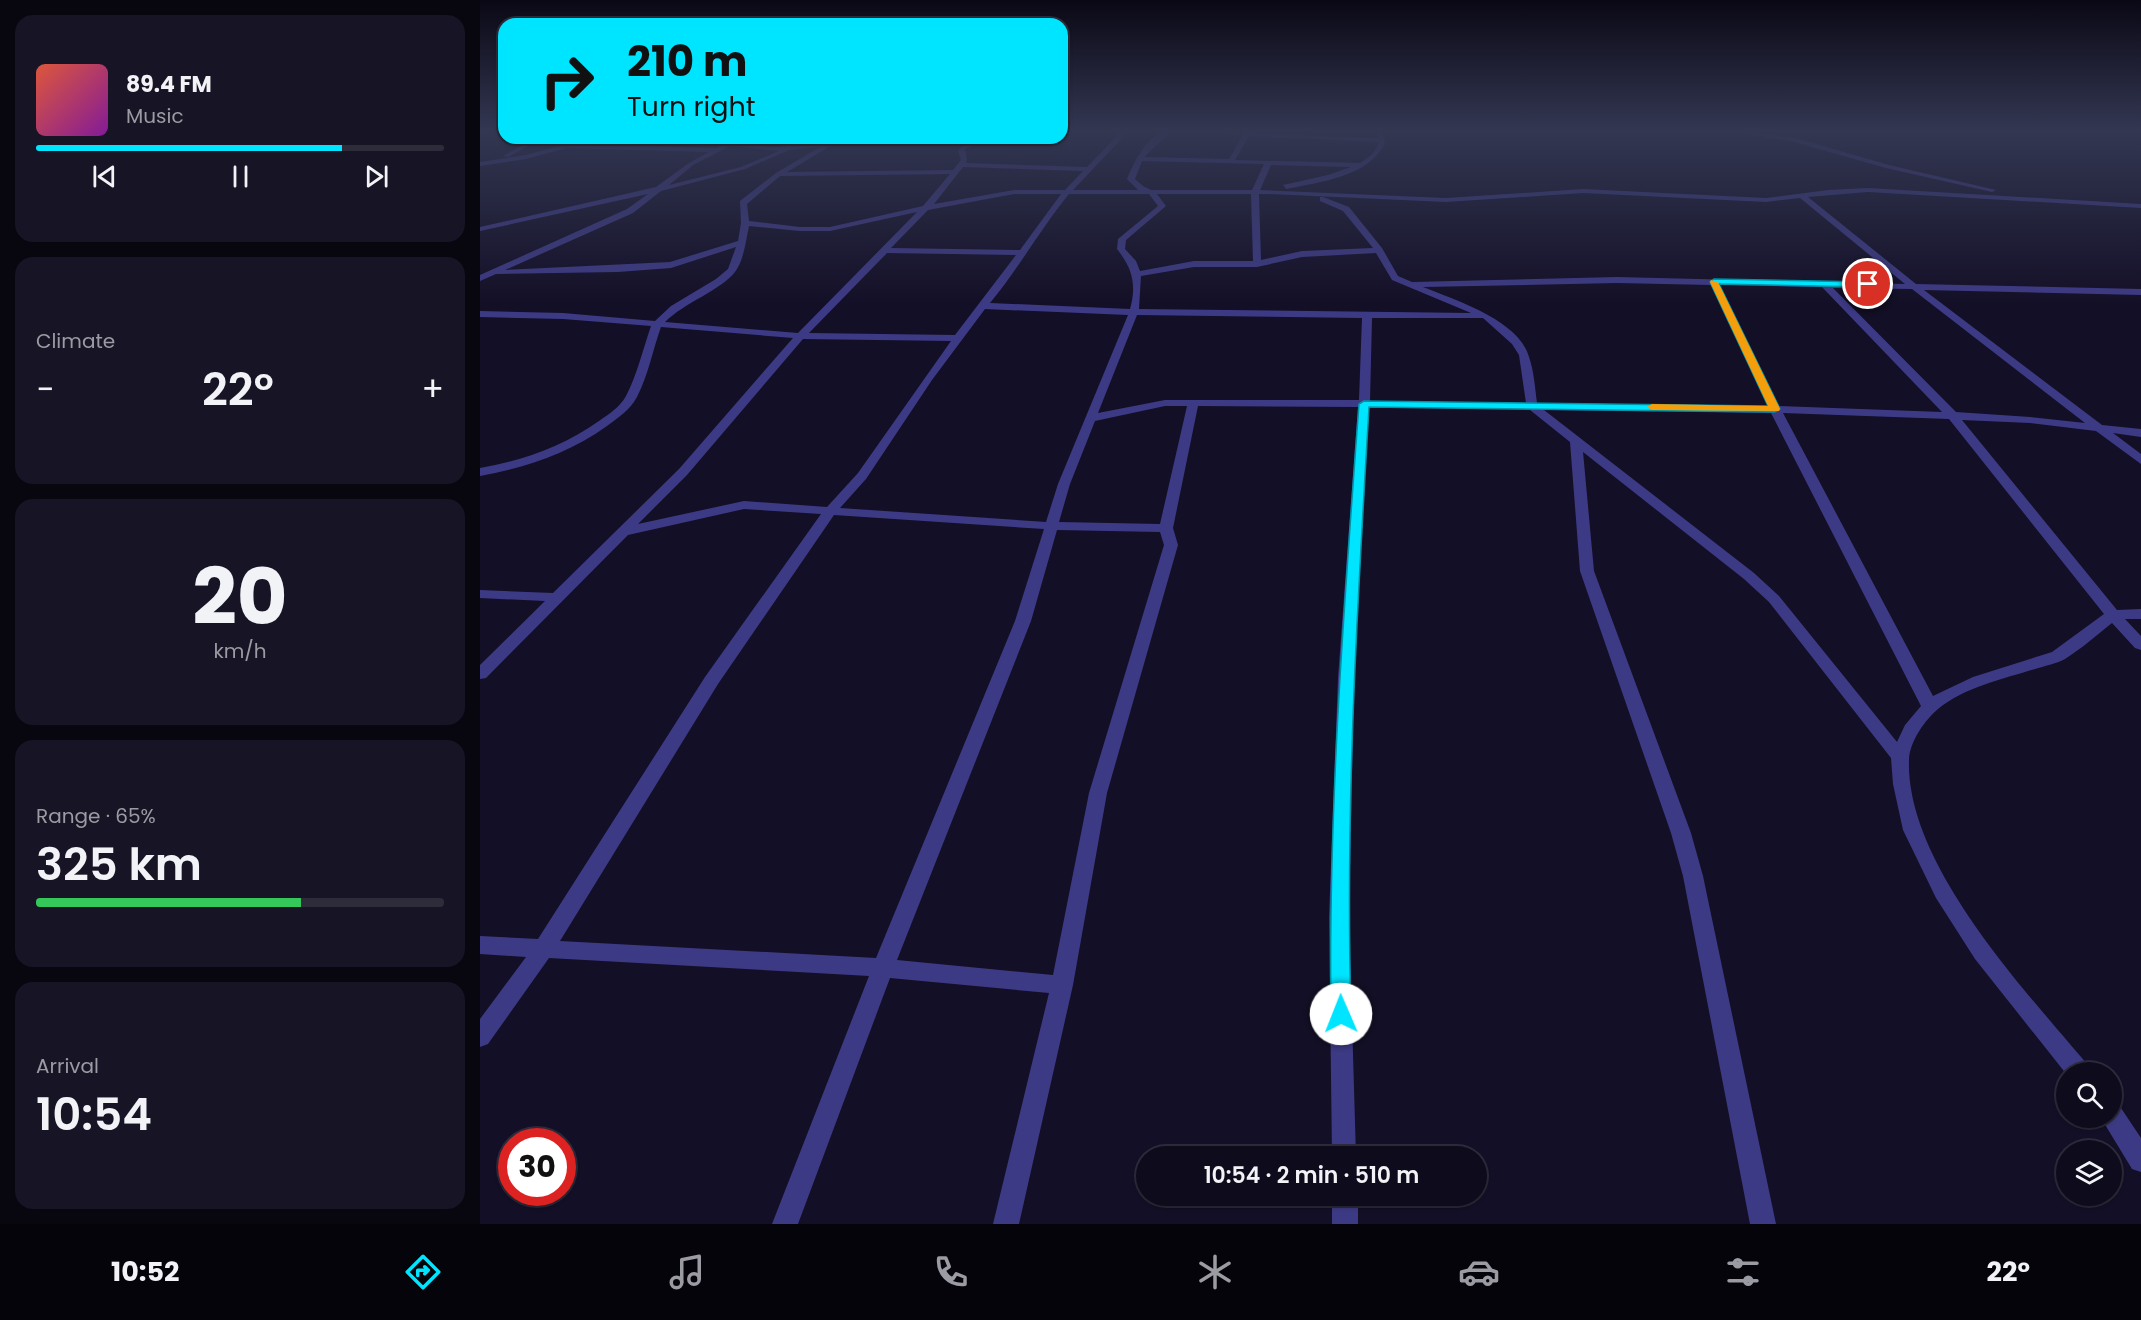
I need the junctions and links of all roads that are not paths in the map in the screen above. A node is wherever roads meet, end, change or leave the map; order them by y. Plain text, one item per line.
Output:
1 (658, 189) edge
2 (661, 189) edge
3 (760, 189) edge
4 (940, 189) edge
5 (1070, 189) edge
6 (1143, 189) edge
7 (1256, 189) edge
8 (1281, 189) edge
9 (1987, 189) edge
10 (1067, 192) junction
11 (1255, 192) junction
12 (1270, 192) junction
13 (1152, 193) junction
14 (1305, 193) junction
15 (1802, 196) junction
16 (2048, 202) junction
17 (2141, 206) edge
18 (924, 208) junction
19 (480, 219) edge
20 (510, 222) junction
21 (745, 223) junction
22 (480, 229) edge
23 (742, 242) junction
24 (885, 250) junction
25 (1379, 250) junction
26 (1024, 253) junction
27 (1257, 264) junction
28 (1137, 274) junction
29 (483, 276) edge
30 (1714, 282) junction
31 (1824, 283) junction
32 (1408, 284) junction
33 (1913, 286) junction
34 (2141, 292) edge
35 (982, 306) junction
36 (1133, 312) junction
37 (480, 314) edge
38 (1367, 315) junction
39 (1486, 316) junction
40 (657, 324) junction
41 (801, 336) junction
42 (960, 338) junction
43 (1193, 403) junction
44 (1364, 404) junction
45 (1532, 406) junction
46 (1775, 409) junction
47 (1951, 414) junction
48 (1090, 418) junction
49 (2098, 428) junction
50 (2141, 433) edge
51 (1576, 440) junction
52 (2141, 460) edge
53 (480, 472) edge
54 (830, 511) junction
55 (1052, 526) junction
56 (1166, 528) junction
57 (626, 531) junction
58 (480, 594) edge
59 (555, 597) junction
60 (2141, 614) edge
61 (2113, 615) junction
62 (2141, 645) edge
63 (480, 675) edge
64 (1930, 707) junction
65 (1900, 757) junction
66 (480, 945) edge
67 (543, 950) junction
68 (883, 968) junction
69 (1062, 985) junction
70 (480, 1037) edge
71 (2071, 1062) edge
72 (2120, 1128) edge
73 (1344, 1146) edge
74 (2141, 1160) edge
75 (1345, 1206) edge
76 (785, 1224) edge
77 (1006, 1224) edge
78 (1345, 1224) edge
79 (1763, 1224) edge

1 - 20 street
2 - 29 street
3 - 21 street
4 - 18 street
5 - 10 street
6 - 13 street
7 - 11 street
8 - 12 street
9 - 16 street
10 - 13 street
10 - 18 street
10 - 26 street
11 - 12 street
11 - 13 street
11 - 27 street
12 - 14 street
13 - 28 street
14 - 15 street
14 - 25 street
15 - 16 street
15 - 33 street
16 - 17 street
18 - 21 street
18 - 24 street
19 - 20 street
20 - 22 street
21 - 23 street
23 - 29 street
23 - 40 street
24 - 26 street
24 - 41 street
25 - 27 street
25 - 32 street
26 - 35 street
27 - 28 street
28 - 36 street
30 - 31 street
30 - 32 street
30 - 46 street
31 - 33 street
31 - 47 street
32 - 39 street
33 - 34 street
33 - 49 street
35 - 36 street
35 - 42 street
36 - 38 street
36 - 48 street
37 - 40 street
38 - 39 street
38 - 44 street
39 - 45 street
40 - 41 street
40 - 53 street
41 - 42 street
41 - 57 street
42 - 54 street
43 - 44 street
43 - 48 street
43 - 56 street
44 - 45 street
44 - 73 street
45 - 46 street
45 - 51 street
46 - 47 street
46 - 64 street
47 - 49 street
47 - 61 street
48 - 55 street
49 - 50 street
49 - 52 street
51 - 65 street
51 - 79 street
54 - 55 street
54 - 57 street
54 - 67 street
55 - 56 street
55 - 68 street
56 - 69 street
57 - 59 street
58 - 59 street
59 - 63 street
60 - 61 street
61 - 62 street
61 - 64 street
64 - 65 street
65 - 71 street
66 - 67 street
67 - 68 street
67 - 70 street
68 - 69 street
68 - 76 street
69 - 77 street
72 - 74 street
75 - 78 street

